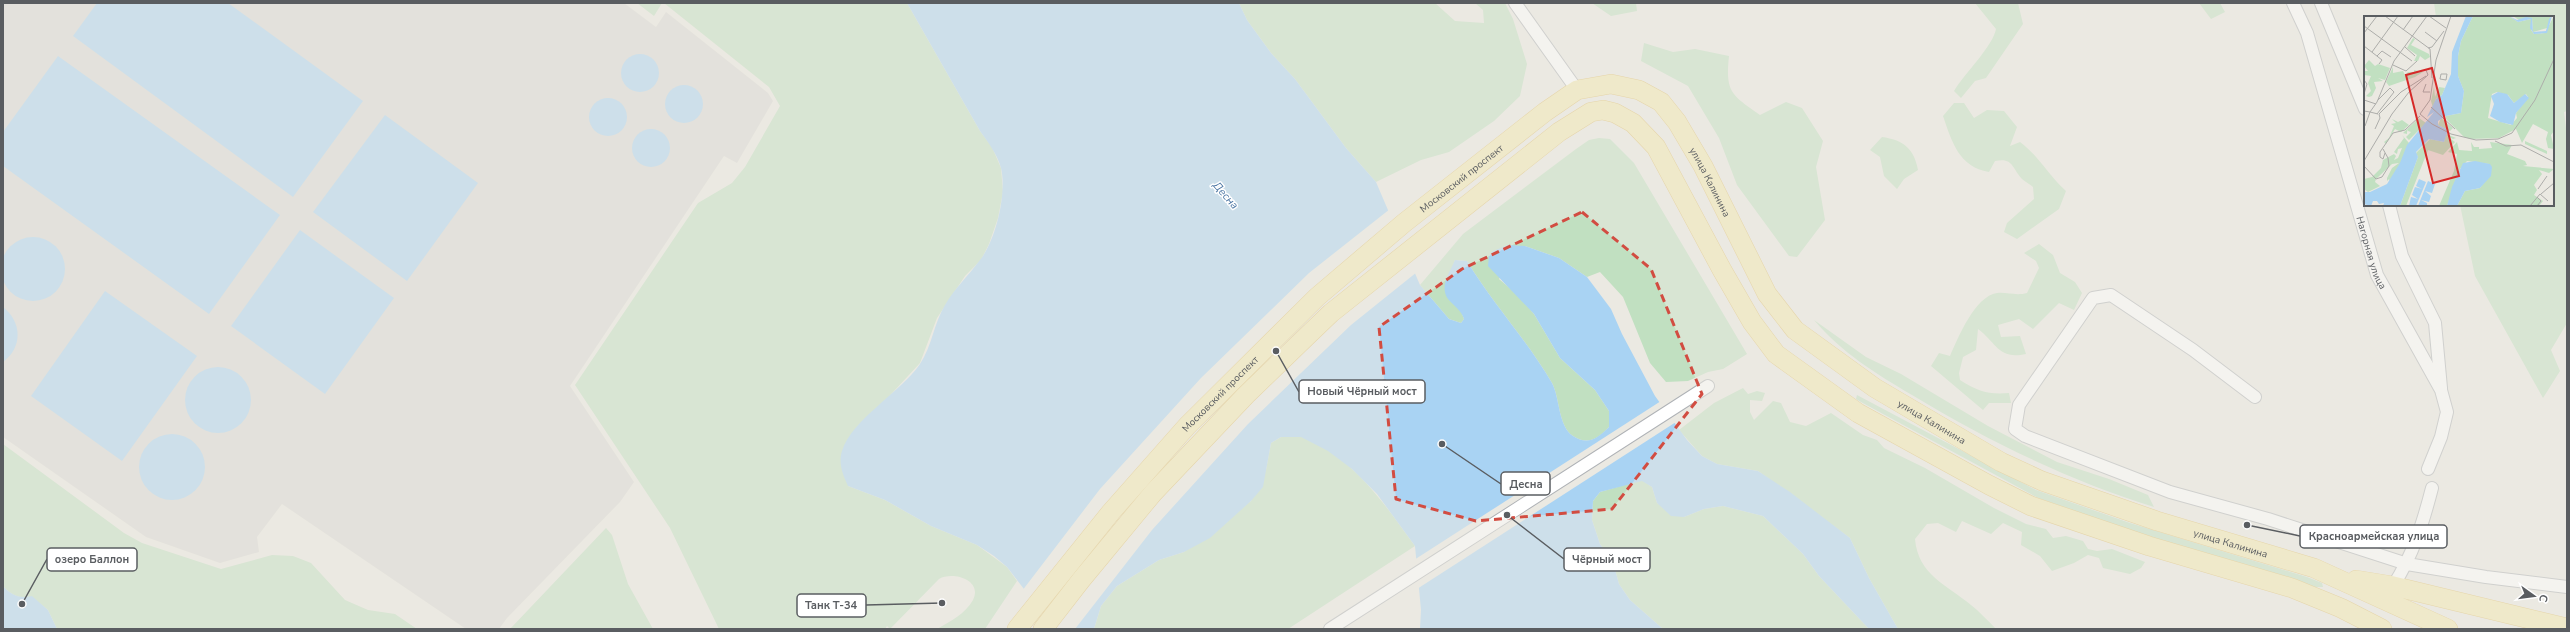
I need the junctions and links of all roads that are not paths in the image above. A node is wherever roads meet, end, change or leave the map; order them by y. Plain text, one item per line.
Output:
1 (1515, 3) edge
2 (2293, 3) edge
3 (2321, 3) edge
4 (1577, 90) junction
5 (2364, 107) edge
6 (1545, 112) joint
7 (2389, 206) edge
8 (1705, 388) dead end
9 (2441, 390) junction
10 (2255, 397) dead end
11 (2428, 469) dead end
12 (2432, 488) dead end
13 (2407, 564) junction
14 (2340, 579) junction
15 (2393, 586) junction
16 (2567, 587) edge
17 (2567, 628) edge
18 (1017, 629) edge
19 (1043, 629) edge
20 (1330, 629) edge
21 (2382, 629) edge
22 (2448, 629) edge

1 - 4 street
2 - 9 street, Нагорная улица
3 - 5 street
4 - 6 main road, улица Калинина
4 - 14 main road, улица Калинина
6 - 18 main road, Московский проспект
7 - 9 street
8 - 20 street
9 - 11 street, Нагорная улица
10 - 13 street
12 - 13 street
13 - 15 street
13 - 16 street
14 - 15 main road
14 - 22 main road, улица Калинина
15 - 17 main road
19 - 21 main road, Московский проспект

